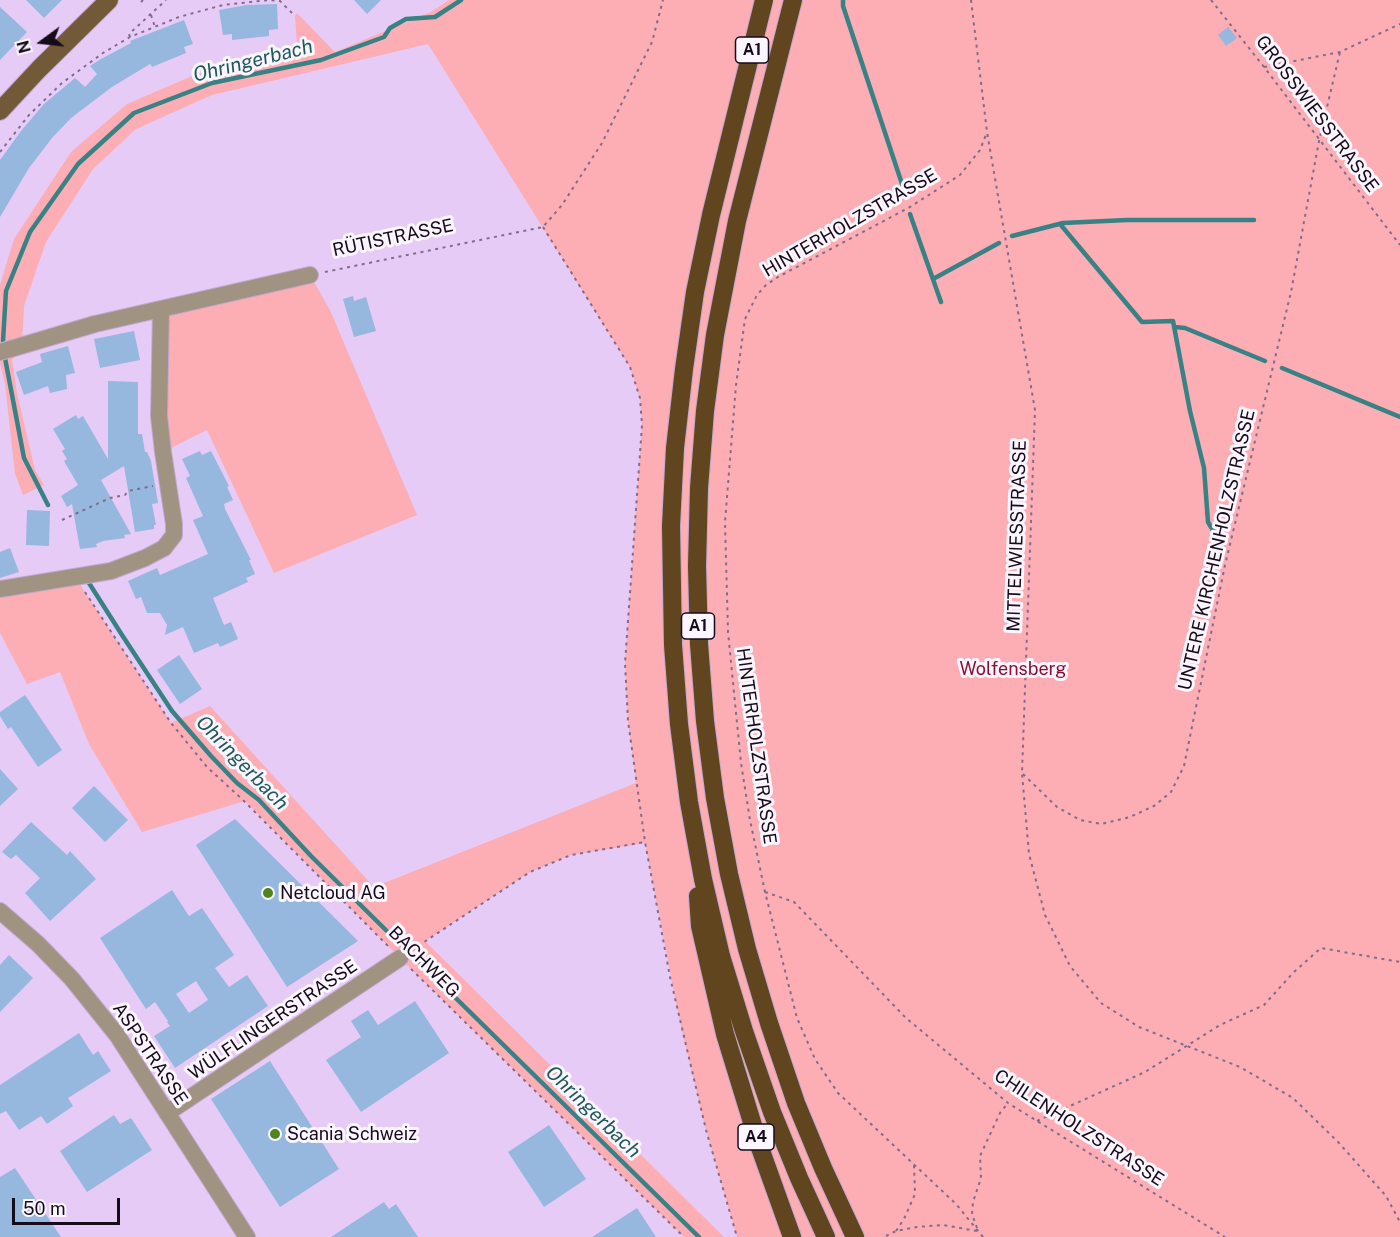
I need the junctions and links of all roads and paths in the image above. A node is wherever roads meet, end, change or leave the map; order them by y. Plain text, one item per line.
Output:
1 (110, 0) edge
2 (166, 0) edge
3 (269, 0) edge
4 (663, 0) edge
5 (764, 0) edge
6 (793, 0) edge
7 (971, 0) edge
8 (1211, 0) edge
9 (151, 15) junction
10 (295, 16) dead end
11 (1400, 24) edge
12 (155, 27) junction
13 (130, 37) junction
14 (1340, 52) junction
15 (1264, 67) junction
16 (0, 111) edge
17 (987, 132) junction
18 (1319, 141) junction
19 (0, 152) edge
20 (543, 227) junction
21 (1400, 245) edge
22 (310, 275) joint
23 (161, 309) junction
24 (0, 352) edge
25 (153, 486) dead end
26 (62, 520) dead end
27 (75, 577) junction
28 (0, 589) edge
29 (1022, 773) junction
30 (696, 840) junction
31 (645, 842) junction
32 (765, 892) junction
33 (0, 911) edge
34 (400, 958) junction
35 (1400, 962) edge
36 (1187, 1046) junction
37 (1008, 1102) junction
38 (167, 1113) junction
39 (1037, 1120) junction
40 (914, 1164) junction
41 (1400, 1222) edge
42 (896, 1231) junction
43 (977, 1231) junction
44 (886, 1236) edge
45 (247, 1237) edge
46 (684, 1237) edge
47 (736, 1237) edge
48 (792, 1237) edge
49 (826, 1237) edge
50 (855, 1237) edge
51 (983, 1237) edge
52 (1225, 1237) edge

1 - 16 main road
2 - 9 path
3 - 10 path
3 - 12 path
4 - 20 path
5 - 30 highway, A1
6 - 50 highway, A1
7 - 17 path, MITTELWIESSTRASSE
8 - 15 path, GROSSWIESSTRASSE
9 - 12 path
9 - 13 path
11 - 14 path
12 - 13 path
13 - 19 path
14 - 15 path
14 - 18 path, UNTERE KIRCHENHOLZSTRASSE
15 - 18 path, GROSSWIESSTRASSE
17 - 29 path, MITTELWIESSTRASSE
17 - 32 path, HINTERHOLZSTRASSE
18 - 21 path, GROSSWIESSTRASSE
18 - 29 path, UNTERE KIRCHENHOLZSTRASSE
20 - 22 path, RÜTISTRASSE
20 - 31 path
22 - 23 street
23 - 24 street
23 - 27 street
25 - 26 path
27 - 28 street
27 - 34 path, BACHWEG
29 - 36 path, MITTELWIESSTRASSE
30 - 48 highway, A4
30 - 49 highway, A1
31 - 34 path
31 - 47 path
32 - 37 path, CHILENHOLZSTRASSE
32 - 40 path, HINTERHOLZSTRASSE
33 - 38 street, ASPSTRASSE
34 - 38 street, WÜLFLINGERSTRASSE
34 - 46 path, BACHWEG
35 - 36 path
36 - 39 path
36 - 41 path, MITTELWIESSTRASSE
37 - 39 path, CHILENHOLZSTRASSE
37 - 43 path
38 - 45 street, ASPSTRASSE
39 - 52 path, CHILENHOLZSTRASSE
40 - 42 path
40 - 43 path, HINTERHOLZSTRASSE
42 - 43 path
42 - 44 path
43 - 51 path, HINTERHOLZSTRASSE

